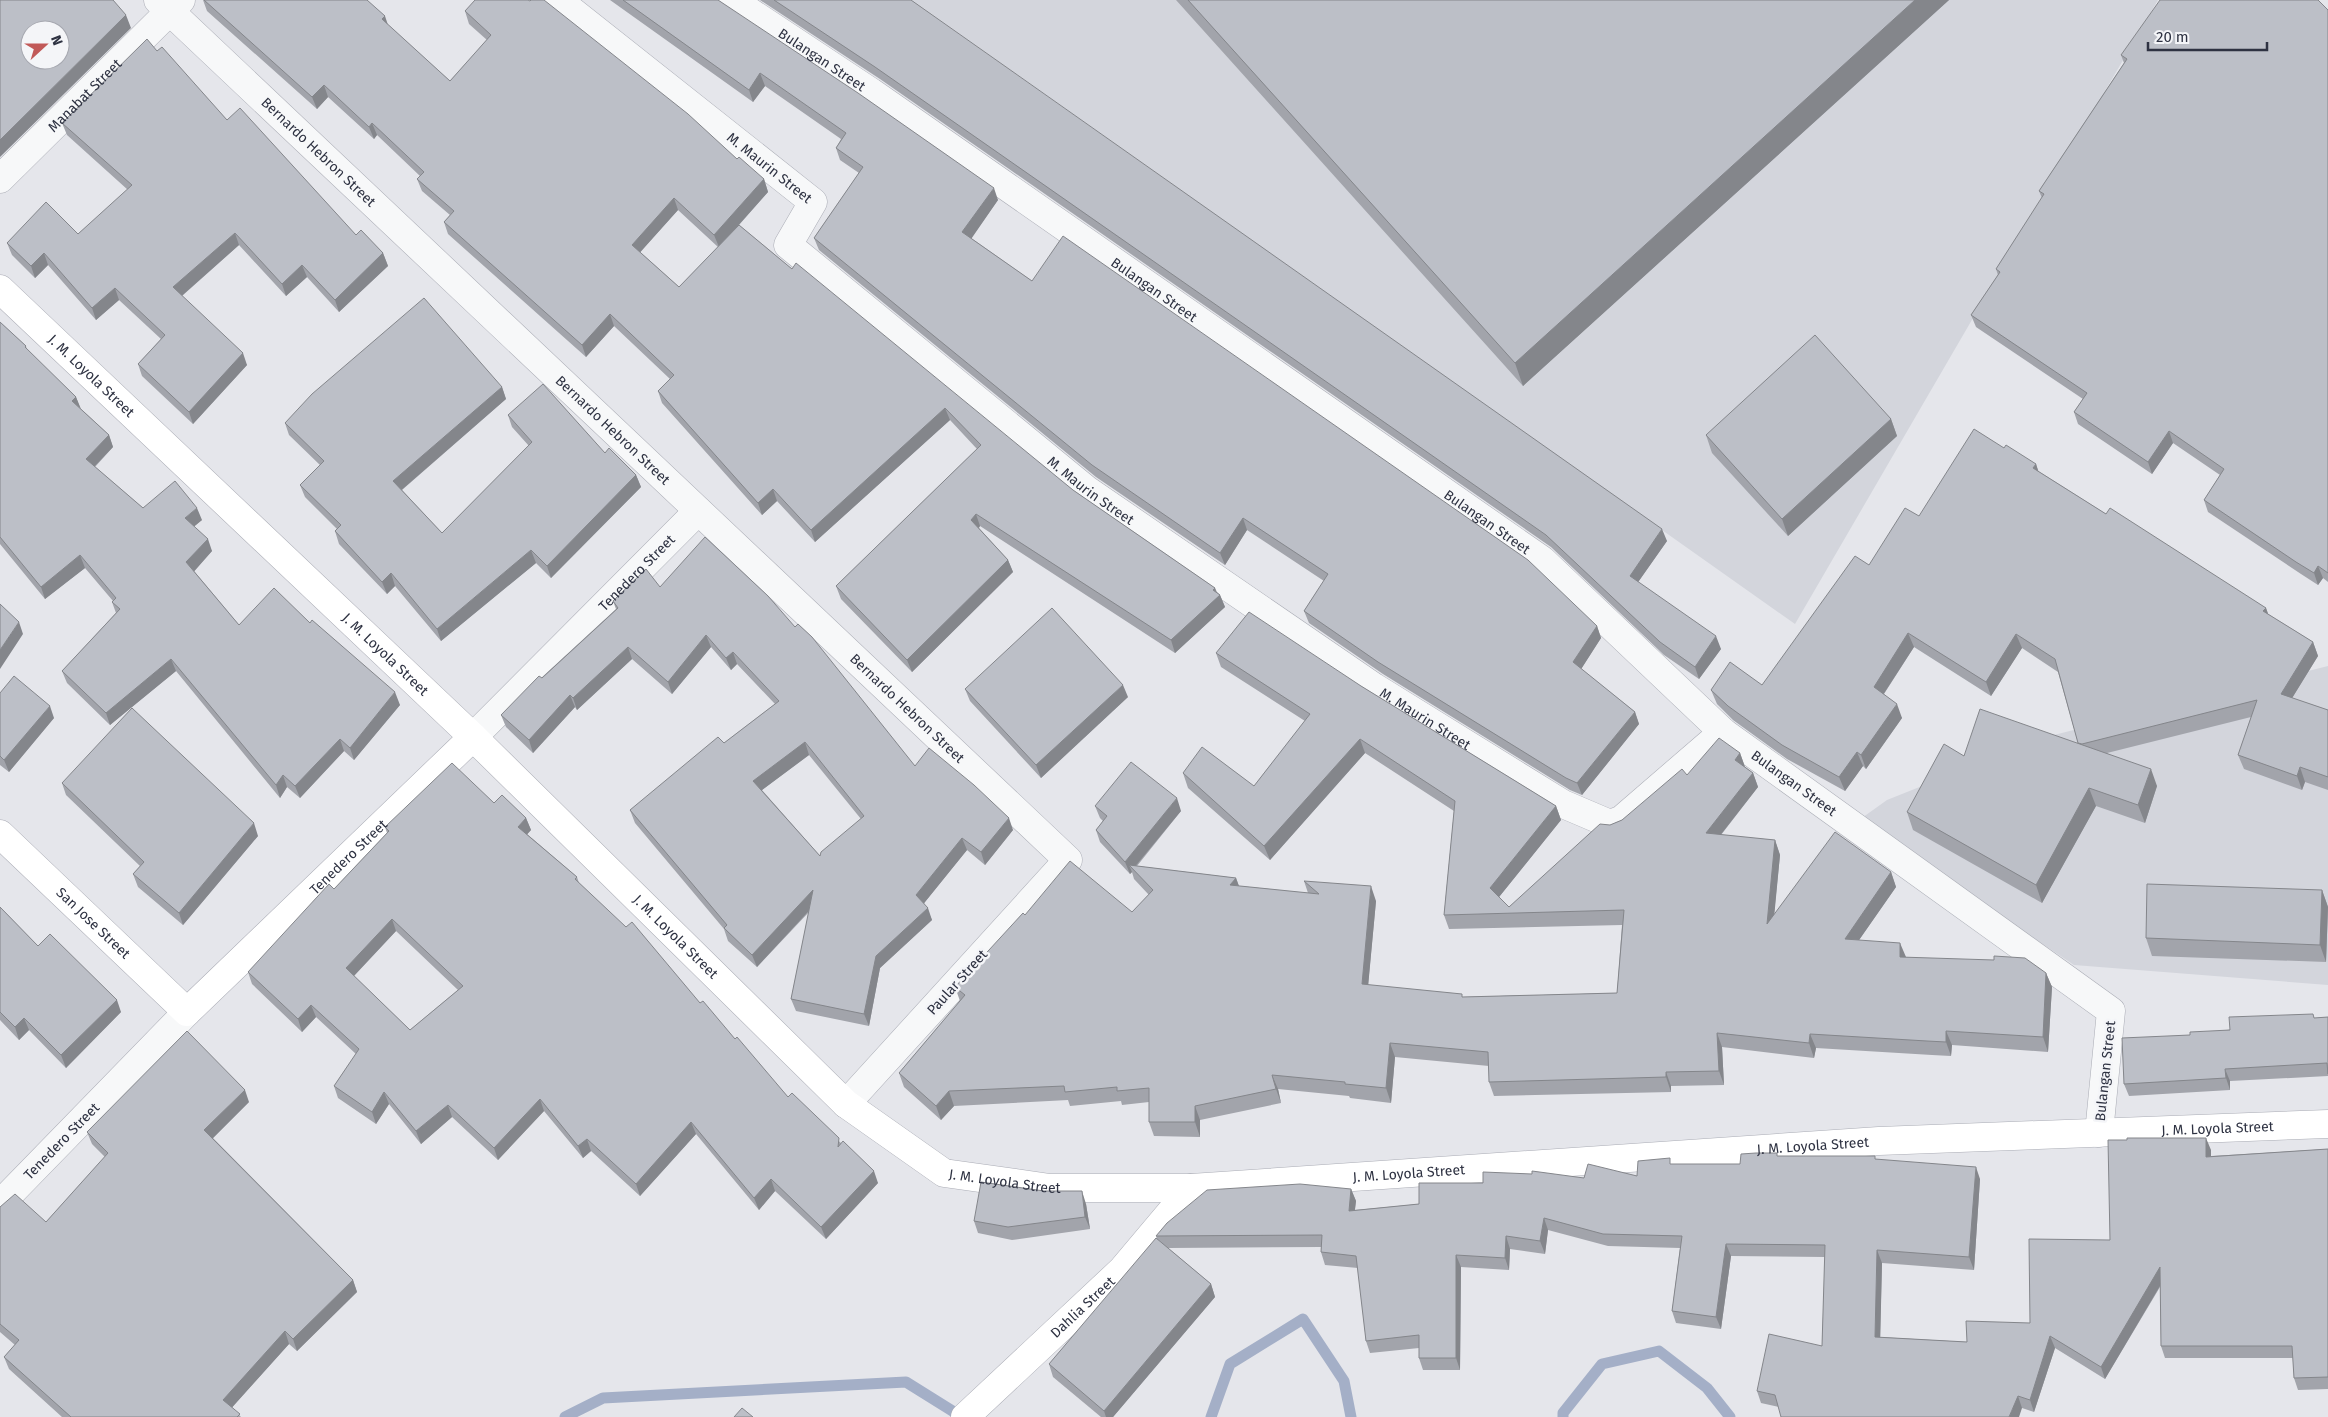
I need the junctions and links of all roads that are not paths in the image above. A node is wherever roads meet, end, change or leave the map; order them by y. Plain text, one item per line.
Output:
1 (558, 0) edge
2 (732, 0) edge
3 (169, 4) edge
4 (0, 179) edge
5 (0, 290) edge
6 (698, 511) junction
7 (1723, 732) junction
8 (473, 737) junction
9 (0, 834) edge
10 (1068, 860) joint
11 (187, 1012) junction
12 (846, 1104) junction
13 (2328, 1124) edge
14 (2099, 1133) junction
15 (1191, 1188) junction
16 (0, 1204) edge
17 (965, 1417) edge

1 - 7 street, M. Maurin Street
2 - 7 street, Bulangan Street
3 - 4 street, Manabat Street
3 - 6 street, Bernardo Hebron Street
5 - 8 main road, J. M. Loyola Street
6 - 8 street, Tenedero Street
6 - 10 street, Bernardo Hebron Street
7 - 14 street, Bulangan Street
8 - 11 main road, Tenedero Street
8 - 12 main road, J. M. Loyola Street
9 - 11 main road, San Jose Street
10 - 12 street, Paular Street
11 - 16 street, Tenedero Street
12 - 15 main road, J. M. Loyola Street
13 - 14 main road, J. M. Loyola Street
14 - 15 main road, J. M. Loyola Street
15 - 17 main road, Dahlia Street

